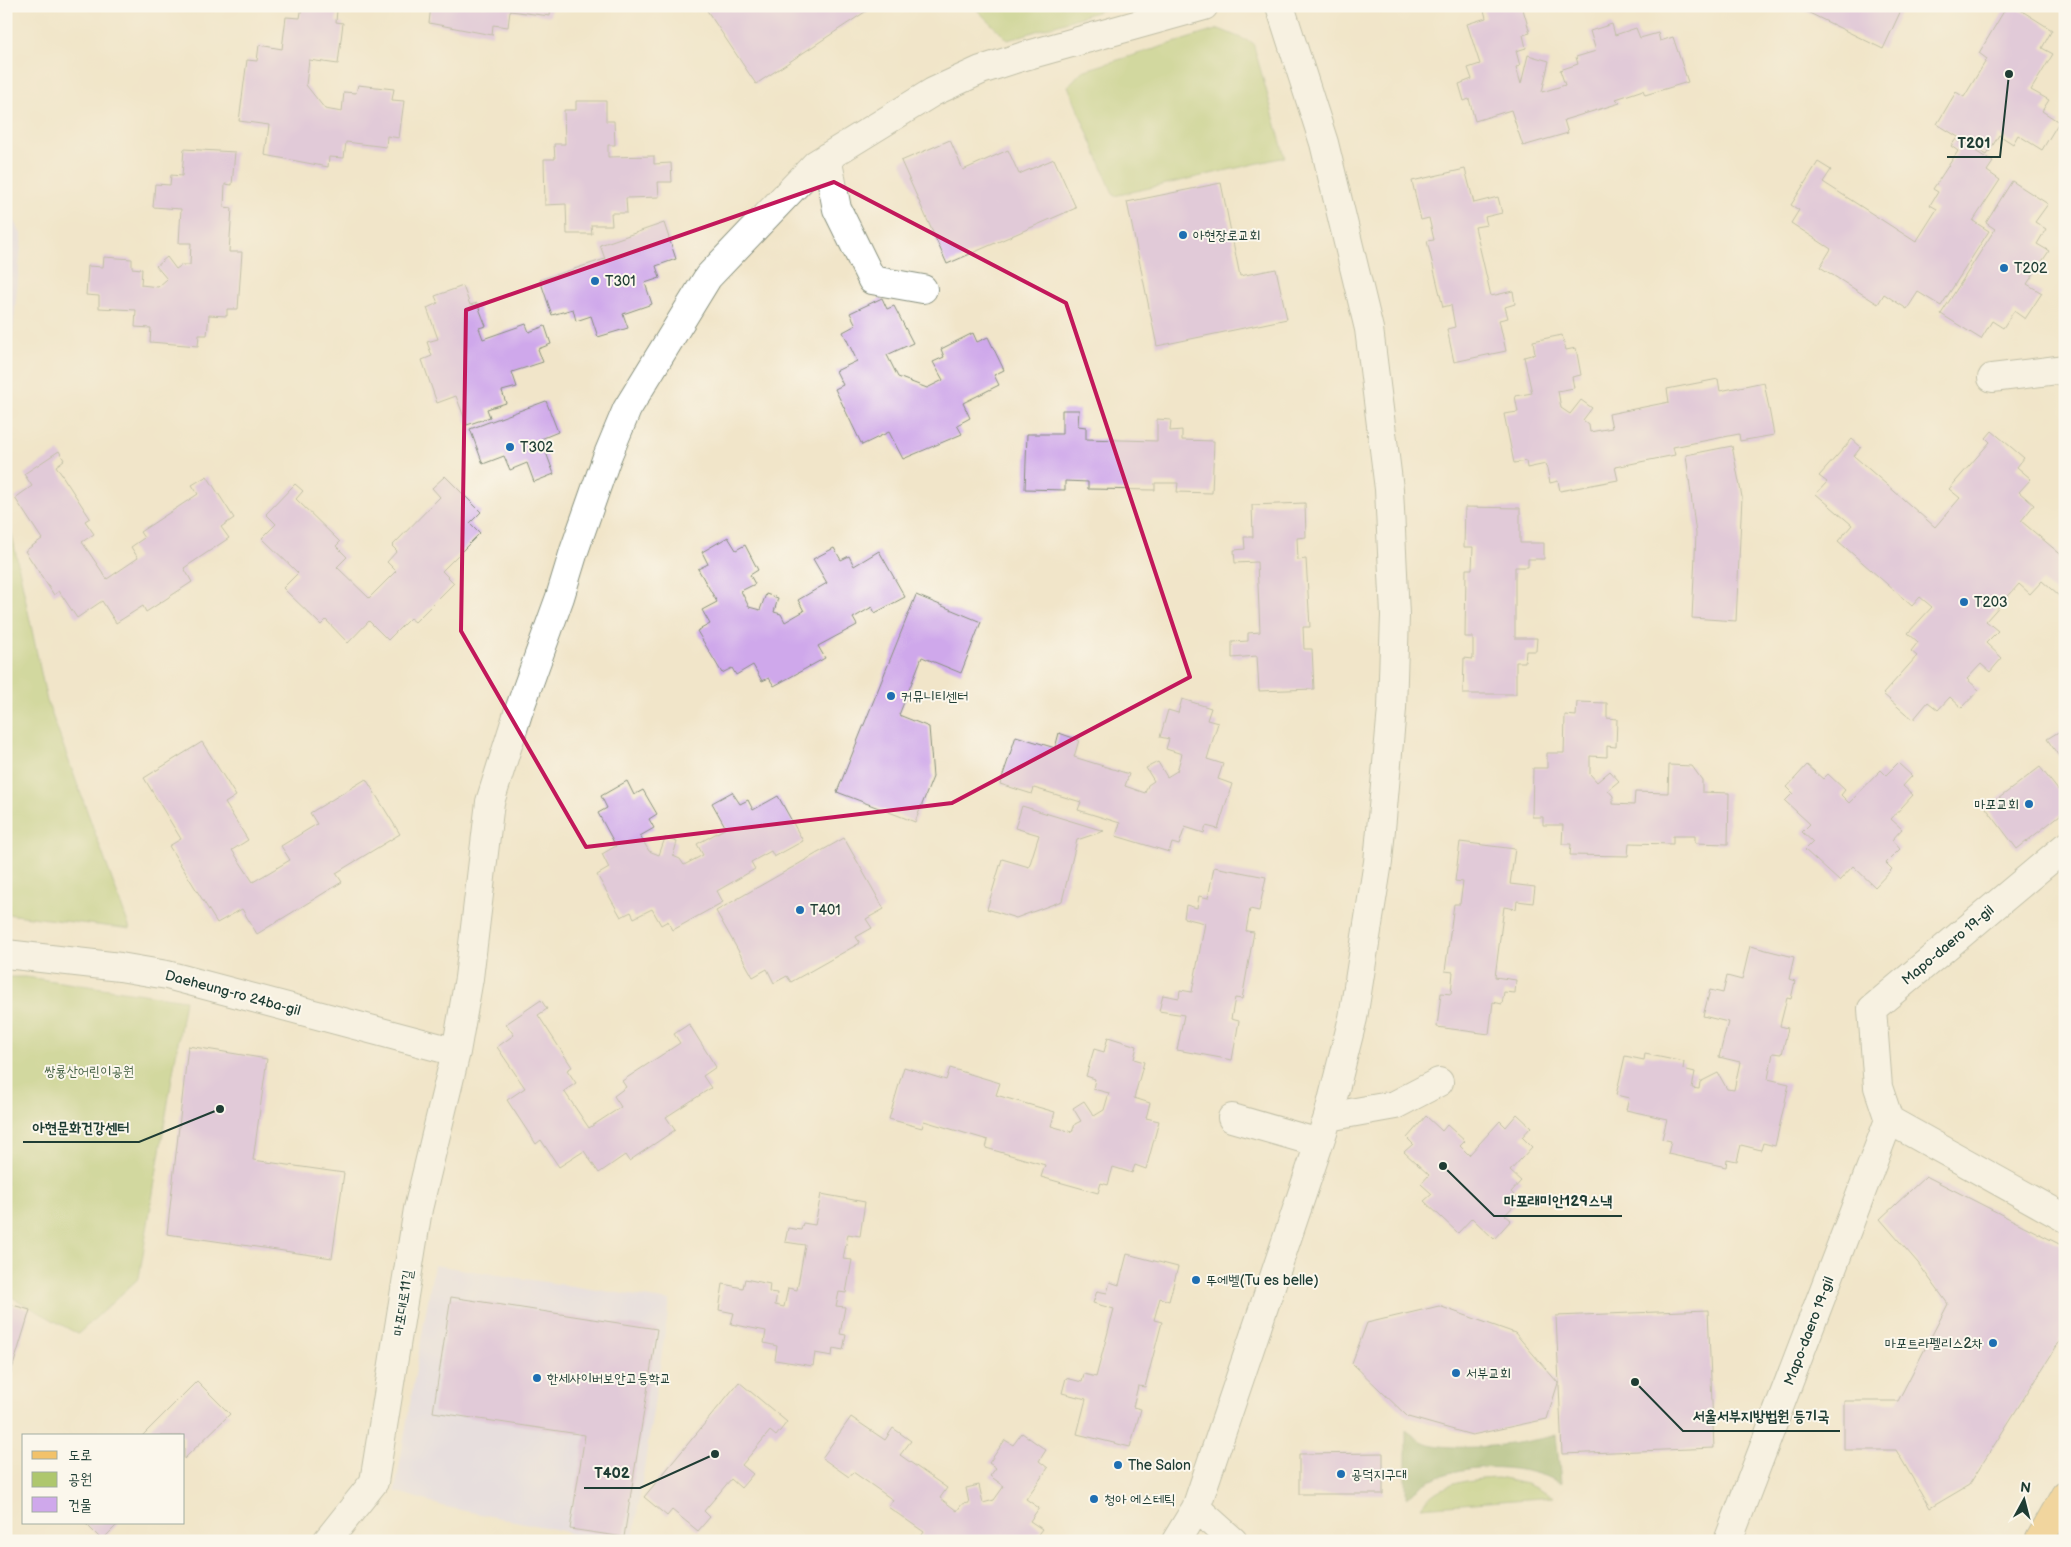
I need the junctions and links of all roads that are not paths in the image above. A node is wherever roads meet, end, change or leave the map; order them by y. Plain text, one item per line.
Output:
1 (1204, 6) edge
2 (1280, 6) edge
3 (827, 157) junction
4 (923, 290) dead end
5 (2065, 369) edge
6 (1992, 378) dead end
7 (2065, 846) edge
8 (6, 954) edge
9 (456, 1052) junction
10 (1438, 1082) dead end
11 (1328, 1117) junction
12 (1232, 1118) dead end
13 (1889, 1120) junction
14 (1319, 1142) junction
15 (2065, 1218) edge
16 (2065, 1495) edge
17 (1196, 1508) junction
18 (327, 1541) edge
19 (1176, 1541) edge
20 (1233, 1541) edge
21 (1728, 1541) edge
22 (2039, 1541) edge

1 - 3 street, 마포대로11길
2 - 11 street
3 - 4 street
3 - 9 street, 마포대로11길
5 - 6 street
7 - 13 street, Mapo-daero 19-gil
8 - 9 street, Daeheung-ro 24ba-gil
9 - 18 street, 마포대로11길
10 - 11 street
11 - 14 street
12 - 14 street
13 - 15 street
13 - 21 street, Mapo-daero 19-gil
14 - 17 street
16 - 22 main road
17 - 19 street
17 - 20 street

